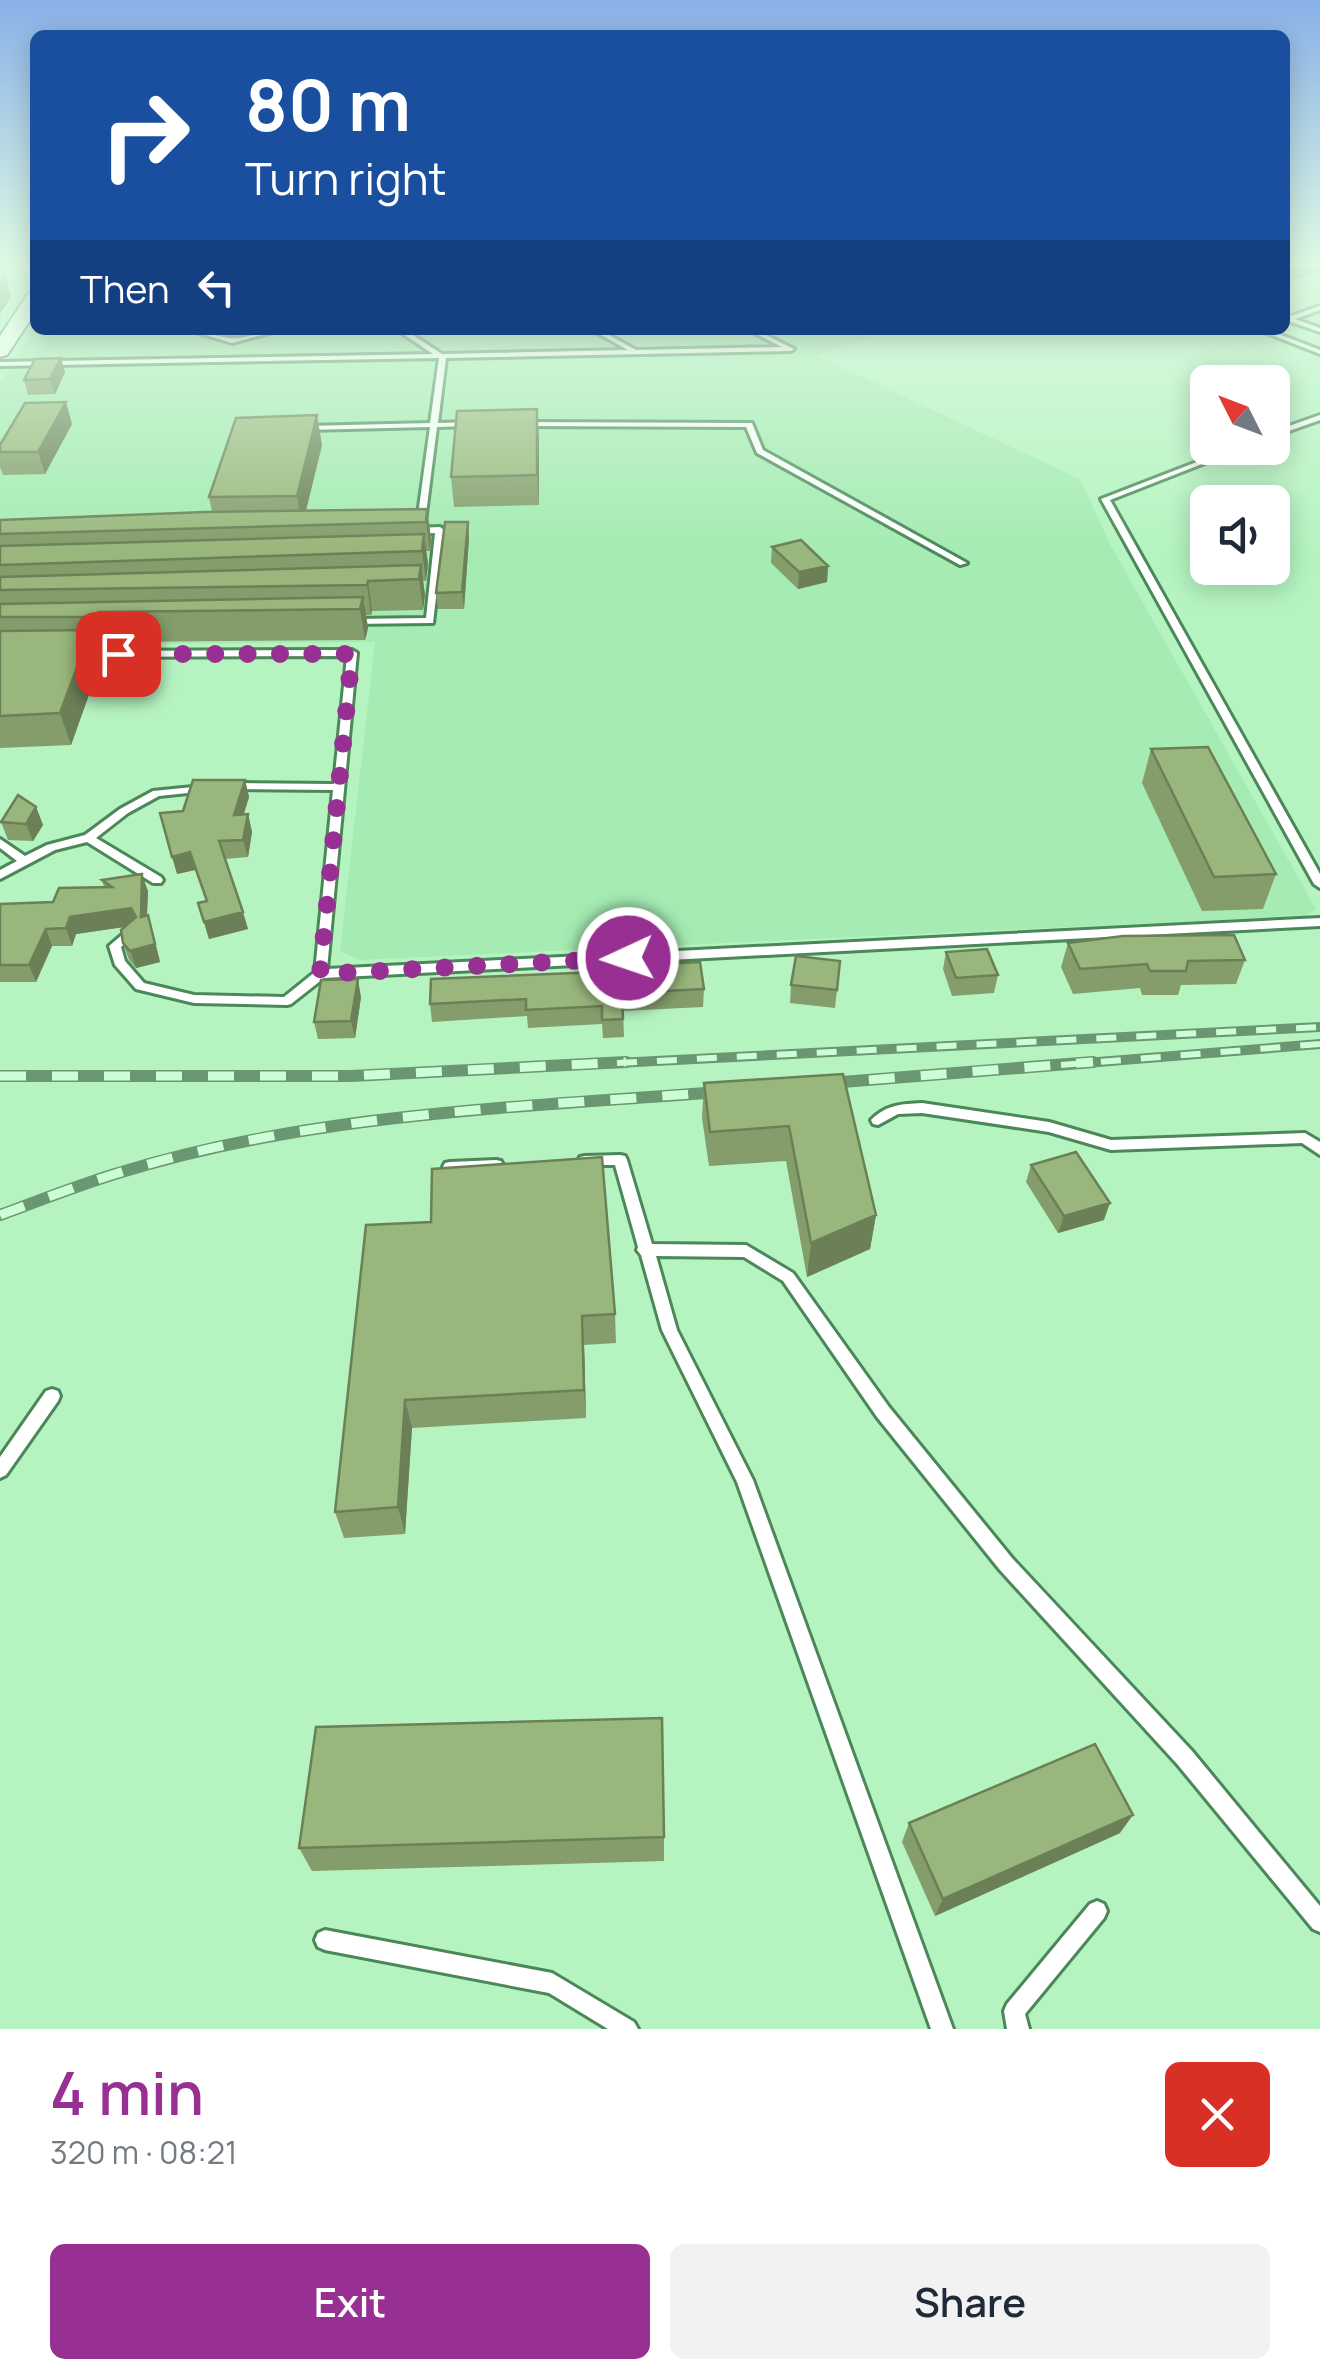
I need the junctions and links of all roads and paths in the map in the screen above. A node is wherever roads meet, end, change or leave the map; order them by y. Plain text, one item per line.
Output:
1 (210, 361) edge
2 (443, 361) edge
3 (0, 364) edge
4 (1320, 416) edge
5 (434, 424) junction
6 (492, 424) edge
7 (512, 424) edge
8 (288, 428) edge
9 (1290, 428) edge
10 (1194, 465) edge
11 (420, 530) junction
12 (400, 531) edge
13 (438, 556) junction
14 (418, 557) edge
15 (963, 562) dead end
16 (414, 588) edge
17 (434, 588) junction
18 (332, 623) edge
19 (59, 654) edge
20 (340, 788) junction
21 (89, 838) junction
22 (0, 842) edge
23 (24, 861) junction
24 (0, 875) edge
25 (157, 880) dead end
26 (1320, 884) edge
27 (1320, 922) edge
28 (133, 932) edge
29 (320, 974) junction
30 (878, 1120) dead end
31 (1320, 1150) edge
32 (563, 1162) edge
33 (506, 1164) edge
34 (450, 1166) edge
35 (644, 1250) junction
36 (52, 1396) dead end
37 (0, 1470) edge
38 (1097, 1911) dead end
39 (1320, 1922) edge
40 (325, 1940) dead end
41 (627, 2029) edge
42 (942, 2029) edge
43 (1018, 2029) edge

1 - 3 lane
2 - 5 lane
4 - 9 lane
5 - 6 lane
5 - 8 lane
5 - 11 lane
7 - 15 lane
10 - 26 lane
11 - 12 lane
11 - 13 lane
13 - 14 lane
13 - 17 lane
16 - 17 lane
17 - 18 lane
19 - 20 lane
20 - 21 lane
20 - 29 lane
21 - 23 lane
21 - 25 lane
22 - 23 lane
23 - 24 lane
27 - 29 lane
28 - 29 lane
30 - 31 lane
32 - 35 lane
33 - 34 lane
35 - 39 lane
35 - 42 lane
36 - 37 lane
38 - 43 lane
40 - 41 lane

